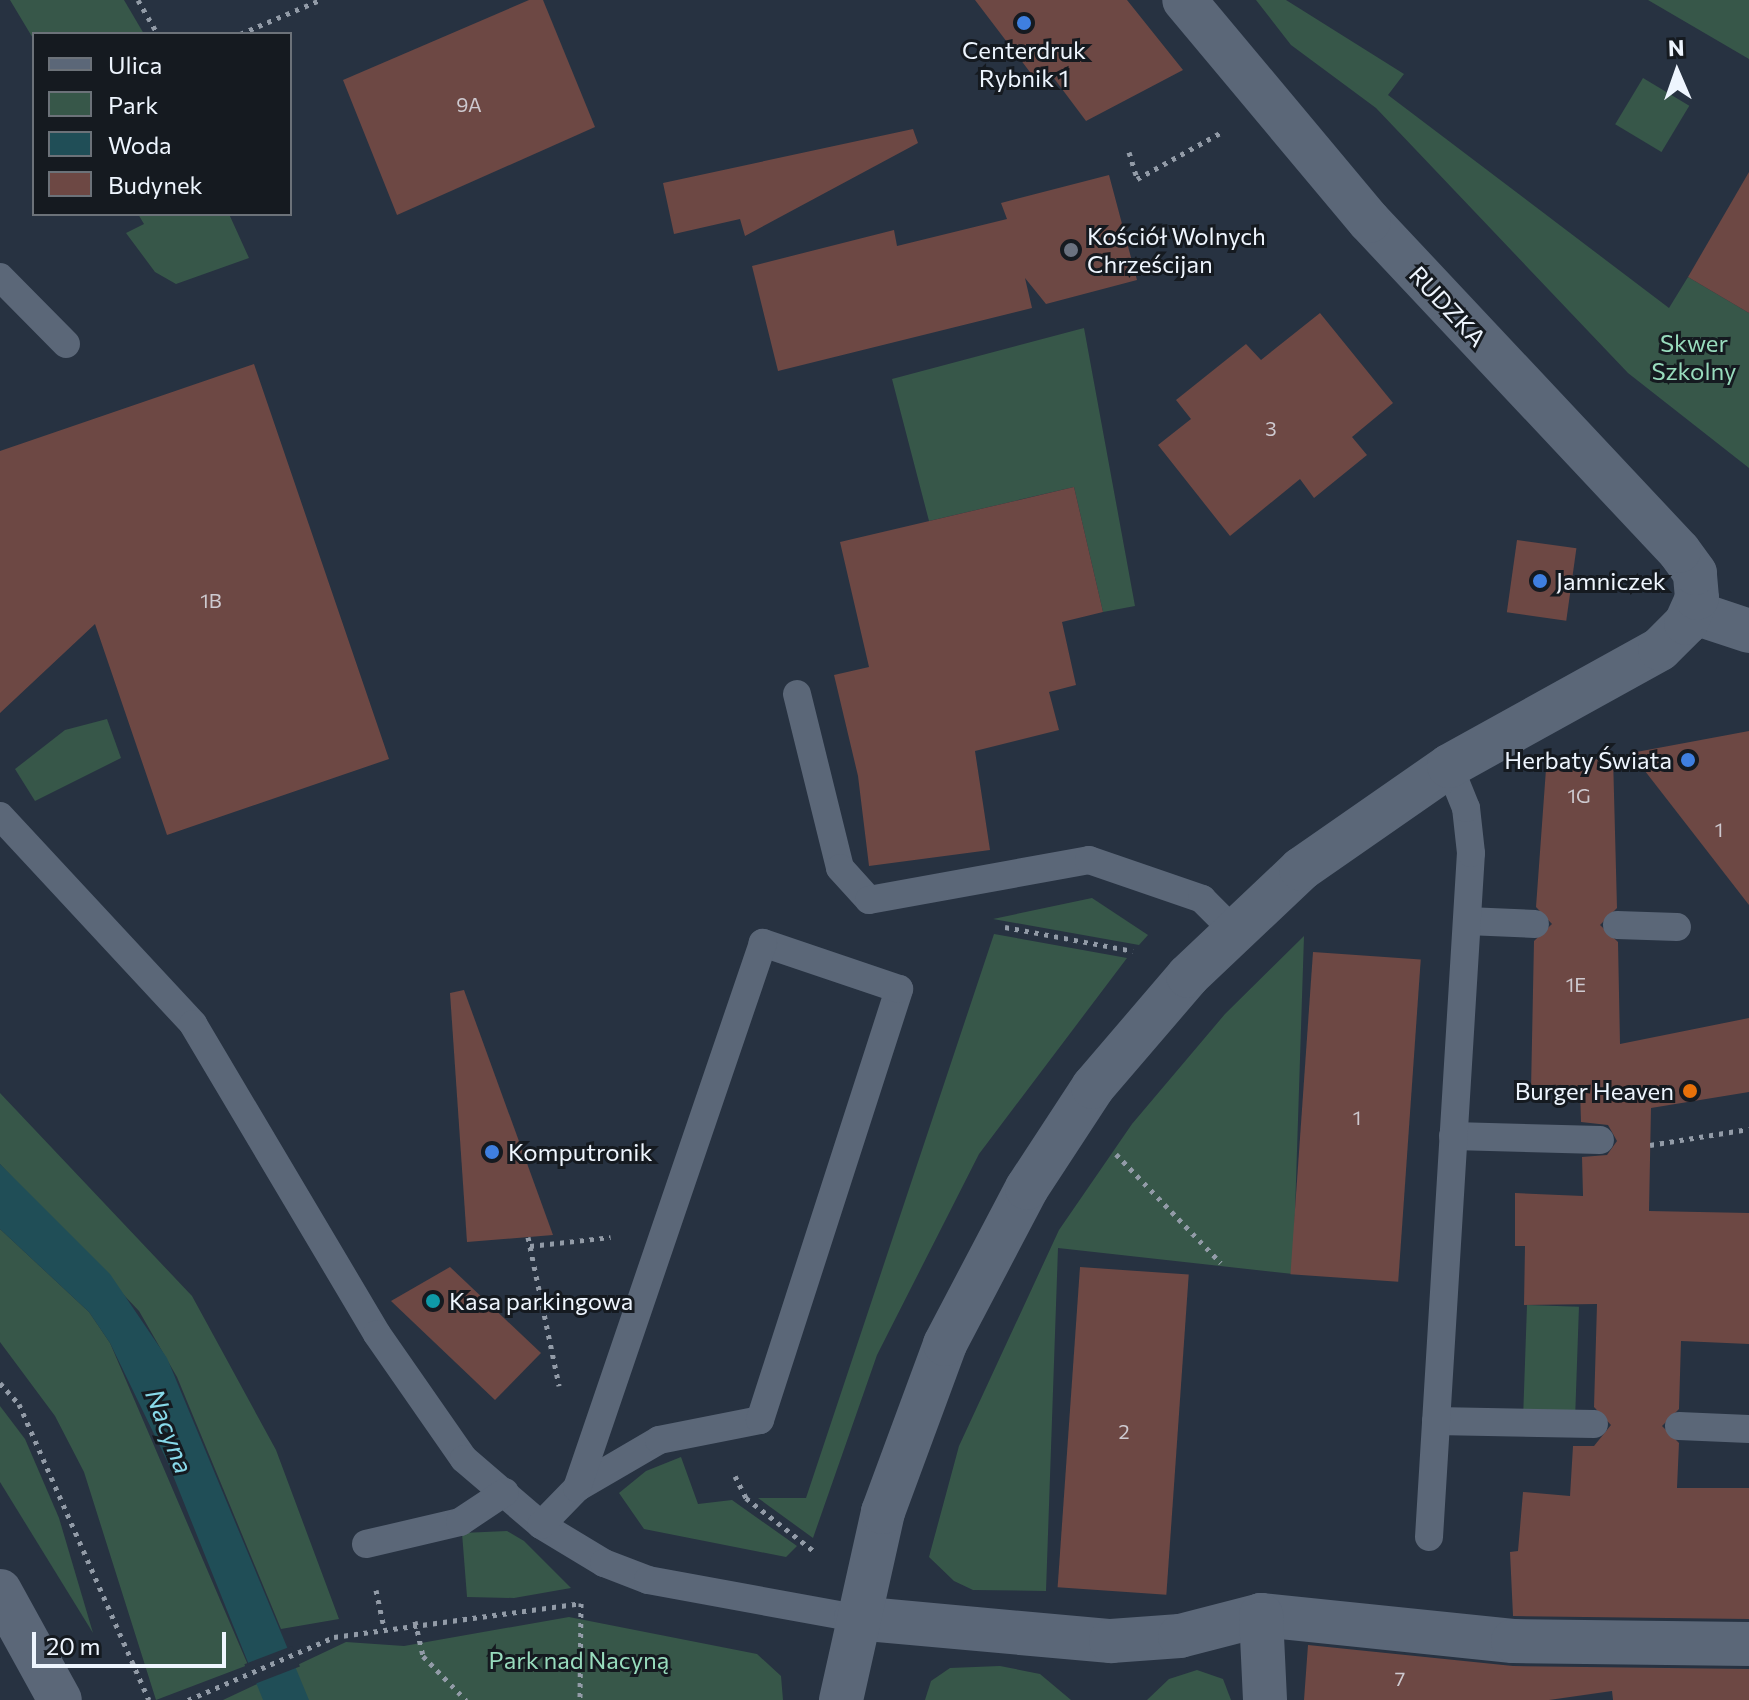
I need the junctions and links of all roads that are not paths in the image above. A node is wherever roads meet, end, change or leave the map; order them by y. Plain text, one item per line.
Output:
1 (1184, 0) edge
2 (0, 277) edge
3 (66, 344) dead end
4 (1692, 612) junction
5 (1749, 631) edge
6 (797, 694) dead end
7 (1449, 766) junction
8 (0, 816) edge
9 (1467, 921) junction
10 (1535, 924) dead end
11 (1617, 925) dead end
12 (1677, 927) dead end
13 (1233, 930) junction
14 (1453, 1136) junction
15 (1600, 1140) dead end
16 (1436, 1421) junction
17 (1594, 1424) dead end
18 (1679, 1426) dead end
19 (1749, 1429) edge
20 (577, 1488) junction
21 (505, 1492) junction
22 (541, 1525) junction
23 (1429, 1537) dead end
24 (366, 1544) dead end
25 (0, 1591) edge
26 (1261, 1615) junction
27 (856, 1618) junction
28 (1749, 1644) edge
29 (60, 1700) edge
30 (841, 1700) edge
31 (1265, 1700) edge

1 - 4 street, RUDZKA
2 - 3 lane
4 - 5 street
4 - 7 street
6 - 13 lane
7 - 9 lane
7 - 13 street
8 - 21 lane
9 - 10 lane
9 - 14 lane
11 - 12 lane
13 - 27 street
14 - 15 lane
14 - 16 lane
16 - 17 lane
16 - 23 lane
18 - 19 lane
20 - 20 lane
20 - 22 lane
21 - 22 lane
21 - 24 lane
22 - 27 lane
25 - 29 street
26 - 27 street
26 - 28 street
26 - 31 street
27 - 30 street

